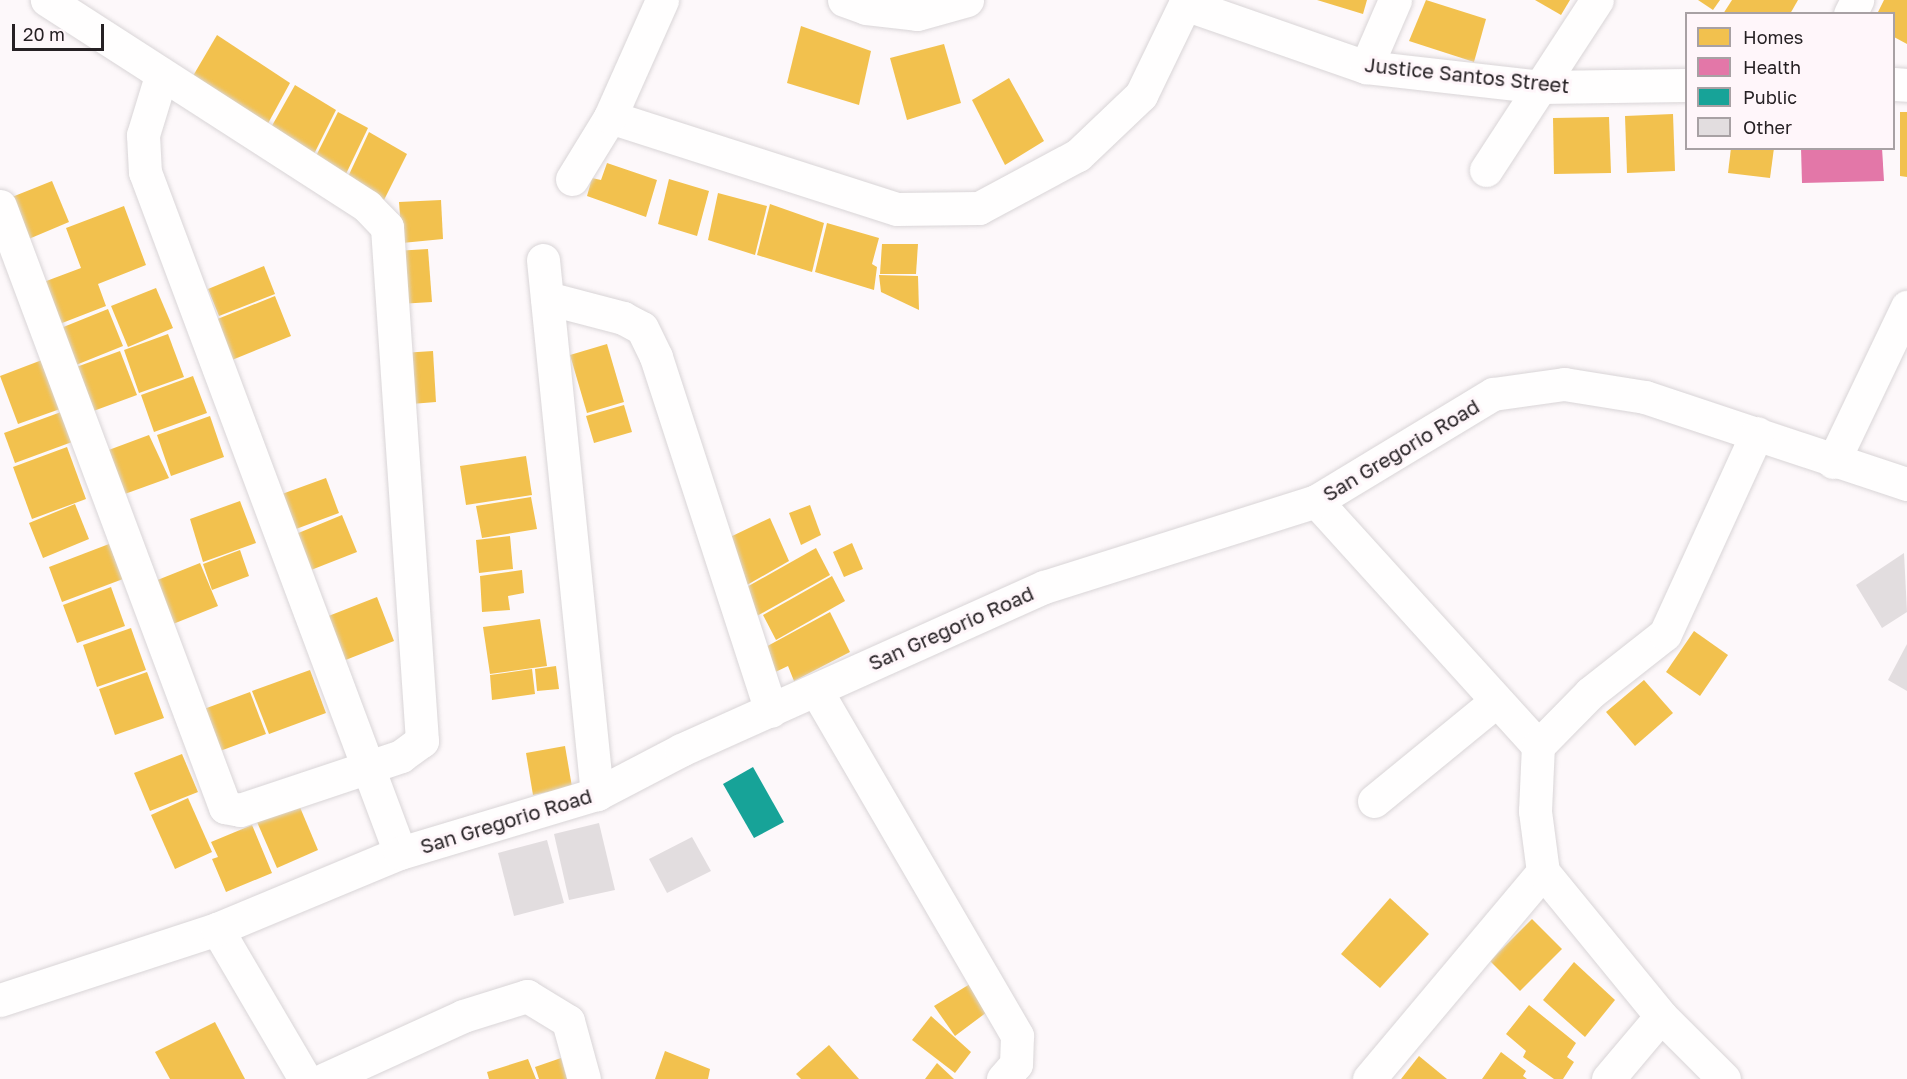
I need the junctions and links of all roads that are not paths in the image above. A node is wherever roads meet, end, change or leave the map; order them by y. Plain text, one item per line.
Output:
1 (47, 0) edge
2 (662, 0) edge
3 (844, 0) edge
4 (967, 0) edge
5 (1395, 0) edge
6 (1597, 0) edge
7 (1186, 2) edge
8 (1366, 67) junction
9 (161, 76) junction
10 (1685, 85) edge
11 (1541, 87) junction
12 (610, 117) junction
13 (1486, 170) dead end
14 (572, 179) dead end
15 (0, 206) edge
16 (543, 260) dead end
17 (547, 298) junction
18 (1907, 307) edge
19 (1756, 433) junction
20 (1833, 462) junction
21 (1907, 484) edge
22 (1316, 501) junction
23 (816, 690) junction
24 (1495, 702) junction
25 (771, 711) junction
26 (1538, 746) junction
27 (367, 767) junction
28 (597, 794) junction
29 (1374, 801) dead end
30 (400, 853) junction
31 (1543, 872) junction
32 (217, 929) junction
33 (0, 1000) edge
34 (1661, 1016) junction
35 (305, 1079) edge
36 (325, 1079) edge
37 (584, 1079) edge
38 (1003, 1079) edge
39 (1369, 1079) edge
40 (1608, 1079) edge
41 (1724, 1079) edge

1 - 9 street
2 - 12 street
3 - 4 street
5 - 8 street
6 - 11 street
7 - 8 street, Justice Santos Street
7 - 12 street
8 - 11 street, Justice Santos Street
9 - 27 street
9 - 27 street
10 - 11 street, Justice Santos Street
11 - 13 street
12 - 14 street
15 - 27 street
16 - 17 street
17 - 25 street
17 - 28 street
18 - 20 street
19 - 20 street, San Gregorio Road
19 - 22 street, San Gregorio Road
19 - 26 street
20 - 21 street, San Gregorio Road
22 - 23 street, San Gregorio Road
22 - 24 street
23 - 25 street, San Gregorio Road
23 - 38 street
24 - 26 street
24 - 29 street
25 - 28 street, San Gregorio Road
26 - 31 street
27 - 30 street
28 - 30 street, San Gregorio Road
30 - 32 street, San Gregorio Road
31 - 34 street
31 - 39 street
32 - 33 street, San Gregorio Road
32 - 35 street
34 - 40 street
34 - 41 street
36 - 37 street

